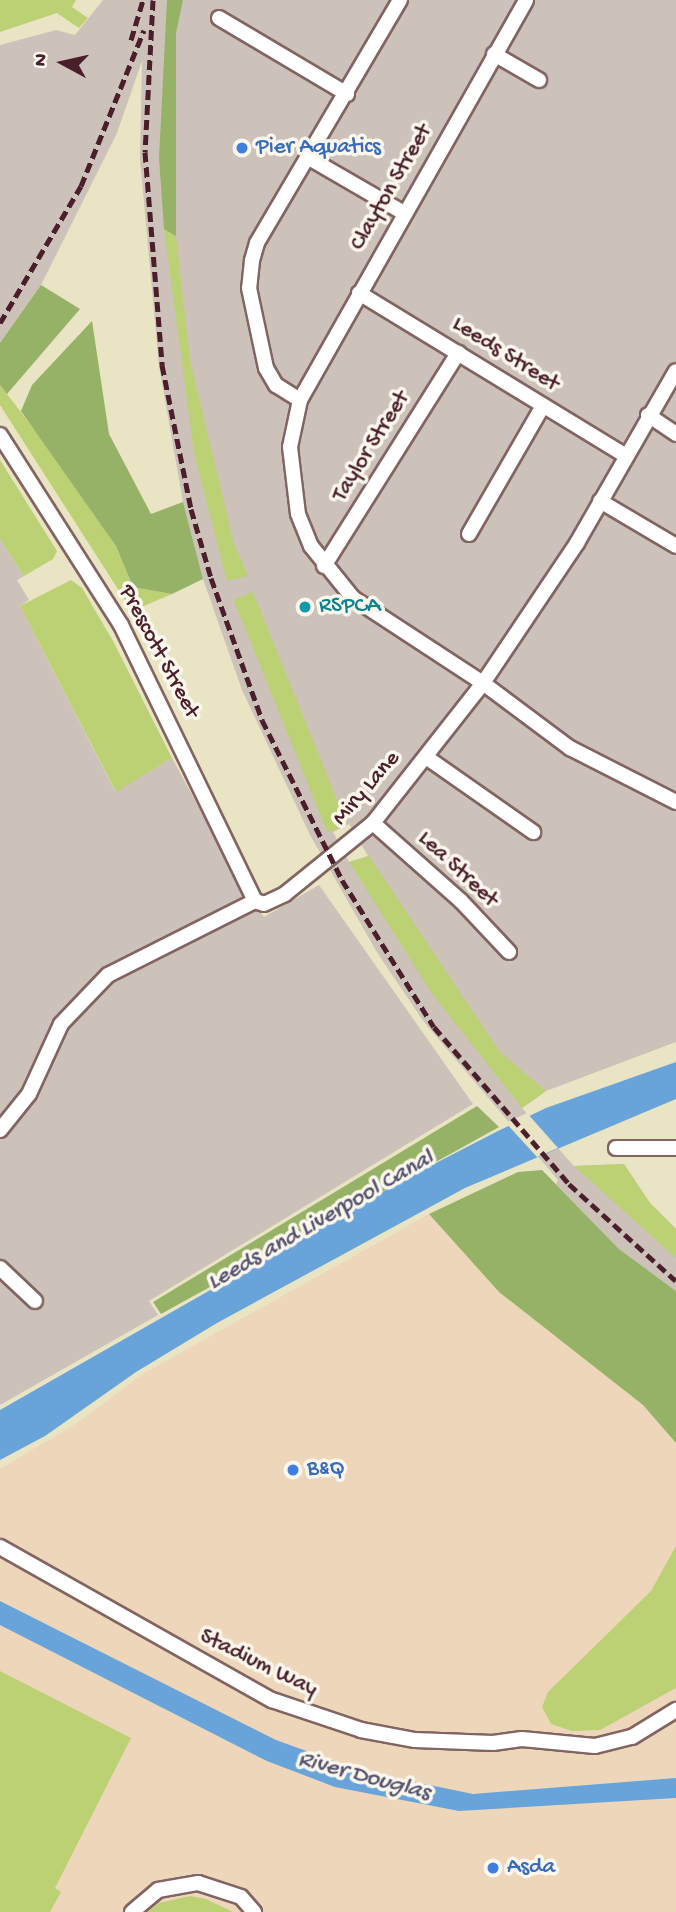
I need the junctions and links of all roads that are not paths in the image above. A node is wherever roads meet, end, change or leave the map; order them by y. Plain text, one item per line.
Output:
1 (400, 0) edge
2 (526, 0) edge
3 (219, 18) dead end
4 (494, 54) junction
5 (539, 79) dead end
6 (347, 93) junction
7 (309, 158) junction
8 (404, 213) junction
9 (359, 293) junction
10 (458, 353) junction
11 (676, 371) edge
12 (300, 400) junction
13 (543, 406) junction
14 (648, 415) junction
15 (0, 435) edge
16 (676, 435) edge
17 (626, 456) junction
18 (600, 501) junction
19 (469, 534) dead end
20 (676, 546) edge
21 (324, 565) junction
22 (483, 683) junction
23 (426, 757) junction
24 (676, 802) edge
25 (373, 823) junction
26 (533, 832) dead end
27 (255, 901) junction
28 (509, 952) dead end
29 (0, 1130) edge
30 (616, 1148) dead end
31 (676, 1148) edge
32 (0, 1268) edge
33 (35, 1301) dead end
34 (0, 1547) edge
35 (676, 1710) edge
36 (132, 1912) edge
37 (254, 1912) edge

1 - 6 street
2 - 4 street, Clayton Street
3 - 6 street
4 - 5 street
4 - 8 street, Clayton Street
6 - 7 street
7 - 8 street
7 - 12 street
8 - 9 street, Clayton Street
9 - 10 street, Leeds Street
9 - 12 street, Clayton Street
10 - 13 street, Leeds Street
10 - 21 street, Taylor Street
11 - 14 street, Miry Lane
12 - 21 street, Clayton Street
13 - 17 street, Leeds Street
13 - 19 street
14 - 16 street
14 - 17 street, Miry Lane
15 - 27 street, Prescott Street
17 - 18 street, Miry Lane
18 - 20 street
18 - 22 street, Miry Lane
21 - 22 street, Clayton Street
22 - 23 street, Miry Lane
22 - 24 street, Clayton Street
23 - 25 street, Miry Lane
23 - 26 street
25 - 27 street, Miry Lane
25 - 28 street, Lea Street
27 - 29 street, Miry Lane
30 - 31 street
32 - 33 street
34 - 35 street, Stadium Way
36 - 37 street

